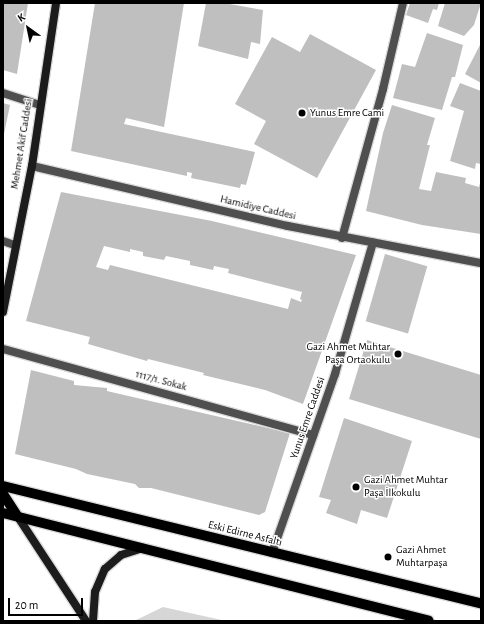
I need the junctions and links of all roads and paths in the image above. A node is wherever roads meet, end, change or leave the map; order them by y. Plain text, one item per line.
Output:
1 (56, 3) edge
2 (403, 3) edge
3 (3, 93) edge
4 (39, 106) junction
5 (32, 166) junction
6 (342, 238) junction
7 (3, 241) edge
8 (373, 242) junction
9 (14, 245) junction
10 (481, 263) edge
11 (3, 312) edge
12 (3, 349) edge
13 (313, 435) junction
14 (3, 486) edge
15 (3, 494) edge
16 (3, 513) edge
17 (18, 517) junction
18 (143, 548) junction
19 (272, 553) junction
20 (481, 602) edge
21 (86, 621) edge
22 (93, 621) edge
23 (429, 621) edge

1 - 4 main road, Mehmet Akif Caddesi
2 - 6 street
3 - 4 street
4 - 5 main road, Mehmet Akif Caddesi
5 - 6 street, Hamidiye Caddesi
5 - 9 main road, Mehmet Akif Caddesi
6 - 8 street, Hamidiye Caddesi
7 - 9 street
8 - 10 street, Hamidiye Caddesi
8 - 13 street, Yunus Emre Caddesi
9 - 11 main road, Mehmet Akif Caddesi
12 - 13 street, 1117/1. Sokak
13 - 19 street, Yunus Emre Caddesi
14 - 19 main road, Eski Edirne Asfaltı
15 - 17 main road
16 - 17 main road
17 - 18 main road
17 - 21 main road
18 - 22 main road
18 - 23 main road
19 - 20 main road, Eski Edirne Asfaltı

